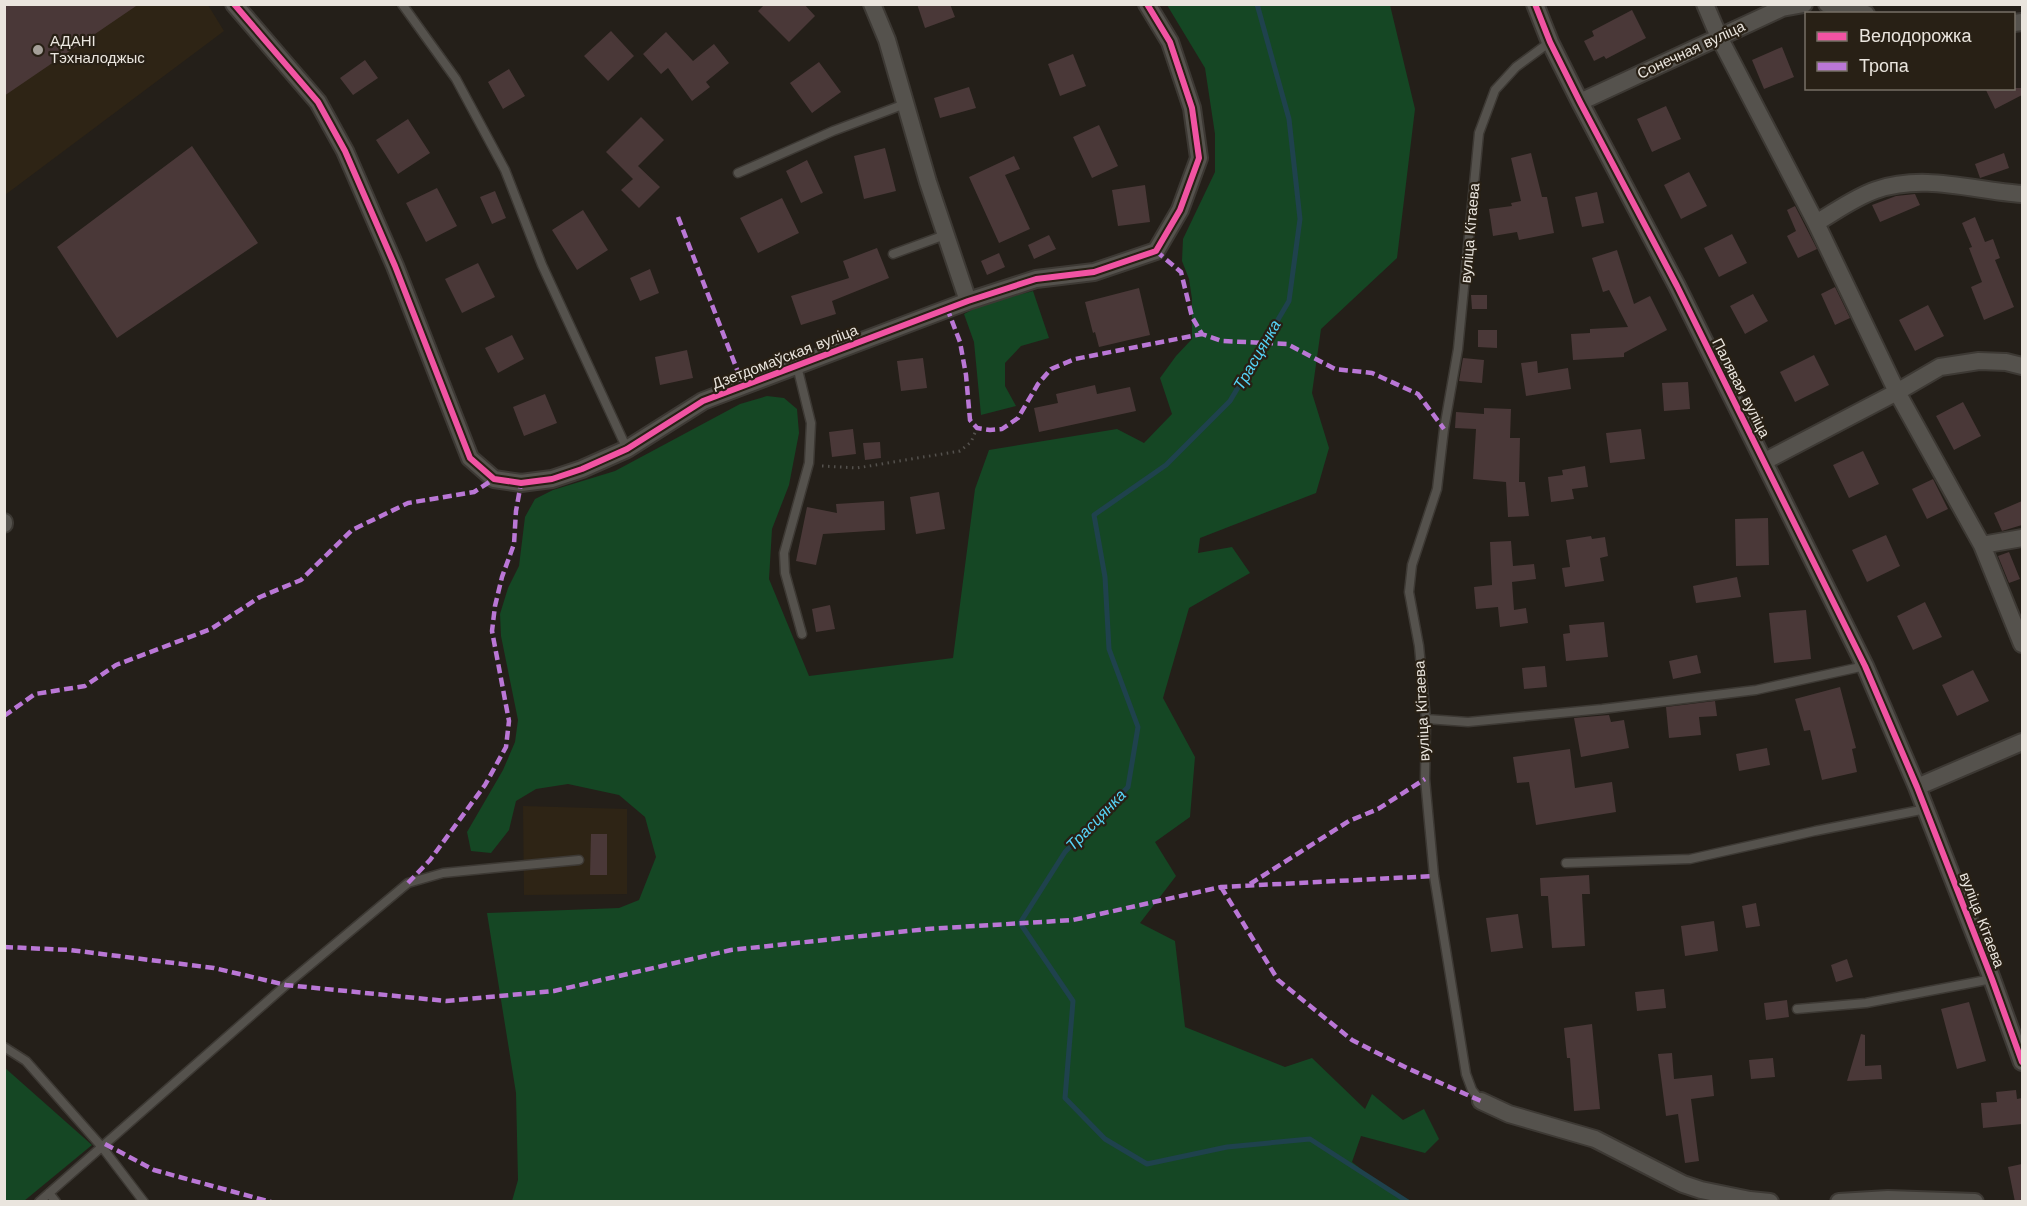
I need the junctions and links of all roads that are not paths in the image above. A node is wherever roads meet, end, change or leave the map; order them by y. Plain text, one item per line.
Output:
1 (234, 4) edge
2 (402, 4) edge
3 (872, 4) edge
4 (1147, 4) edge
5 (1535, 4) edge
6 (1705, 4) edge
7 (1804, 4) edge
8 (1827, 4) edge
9 (1847, 5) edge
10 (1862, 12) edge
11 (1719, 37) junction
12 (1550, 42) junction
13 (1580, 102) junction
14 (905, 104) junction
15 (738, 173) dead end
16 (2022, 194) edge
17 (1816, 223) junction
18 (945, 235) junction
19 (892, 254) dead end
20 (968, 301) junction
21 (797, 366) junction
22 (2022, 366) edge
23 (1897, 392) junction
24 (627, 449) junction
25 (1765, 460) junction
26 (2022, 538) edge
27 (1982, 545) junction
28 (802, 634) dead end
29 (2022, 644) edge
30 (1865, 666) junction
31 (1426, 719) junction
32 (2022, 742) edge
33 (1917, 787) junction
34 (1926, 809) junction
35 (579, 860) dead end
36 (1566, 864) dead end
37 (1992, 979) junction
38 (1797, 1009) dead end
39 (4, 1047) edge
40 (2022, 1062) edge
41 (1481, 1101) joint
42 (102, 1147) junction
43 (49, 1193) junction
44 (39, 1202) edge
45 (56, 1202) edge
46 (144, 1202) edge
47 (1770, 1202) edge
48 (1839, 1202) edge
49 (1975, 1202) edge

1 - 24 street, Дзетдомаўская вуліца
2 - 24 lane
3 - 14 street
4 - 20 street, Дзетдомаўская вуліца
5 - 12 street, Палявая вуліца
6 - 11 street
7 - 11 street, Сонечная вуліца
8 - 9 street
9 - 10 street
11 - 13 street, Сонечная вуліца
11 - 17 street
12 - 13 street, Палявая вуліца
12 - 31 lane, вуліца Кітаева
13 - 25 street, Палявая вуліца
14 - 15 lane
14 - 18 street
16 - 17 street
17 - 23 street
18 - 19 lane
18 - 20 street
20 - 21 street, Дзетдомаўская вуліца
21 - 24 street, Дзетдомаўская вуліца
21 - 28 lane
22 - 23 street
23 - 25 street
23 - 27 street
25 - 30 street, Палявая вуліца
26 - 27 street
27 - 29 street
30 - 31 lane
30 - 33 street, Палявая вуліца
31 - 41 lane, вуліца Кітаева
32 - 33 street
33 - 34 street, вуліца Кітаева
34 - 36 lane
34 - 37 street, вуліца Кітаева
35 - 42 lane
37 - 38 lane
37 - 40 street, вуліца Кітаева
39 - 42 lane
41 - 47 street, вуліца Кітаева
42 - 43 lane
42 - 46 lane
43 - 44 lane
43 - 45 lane
48 - 49 street

